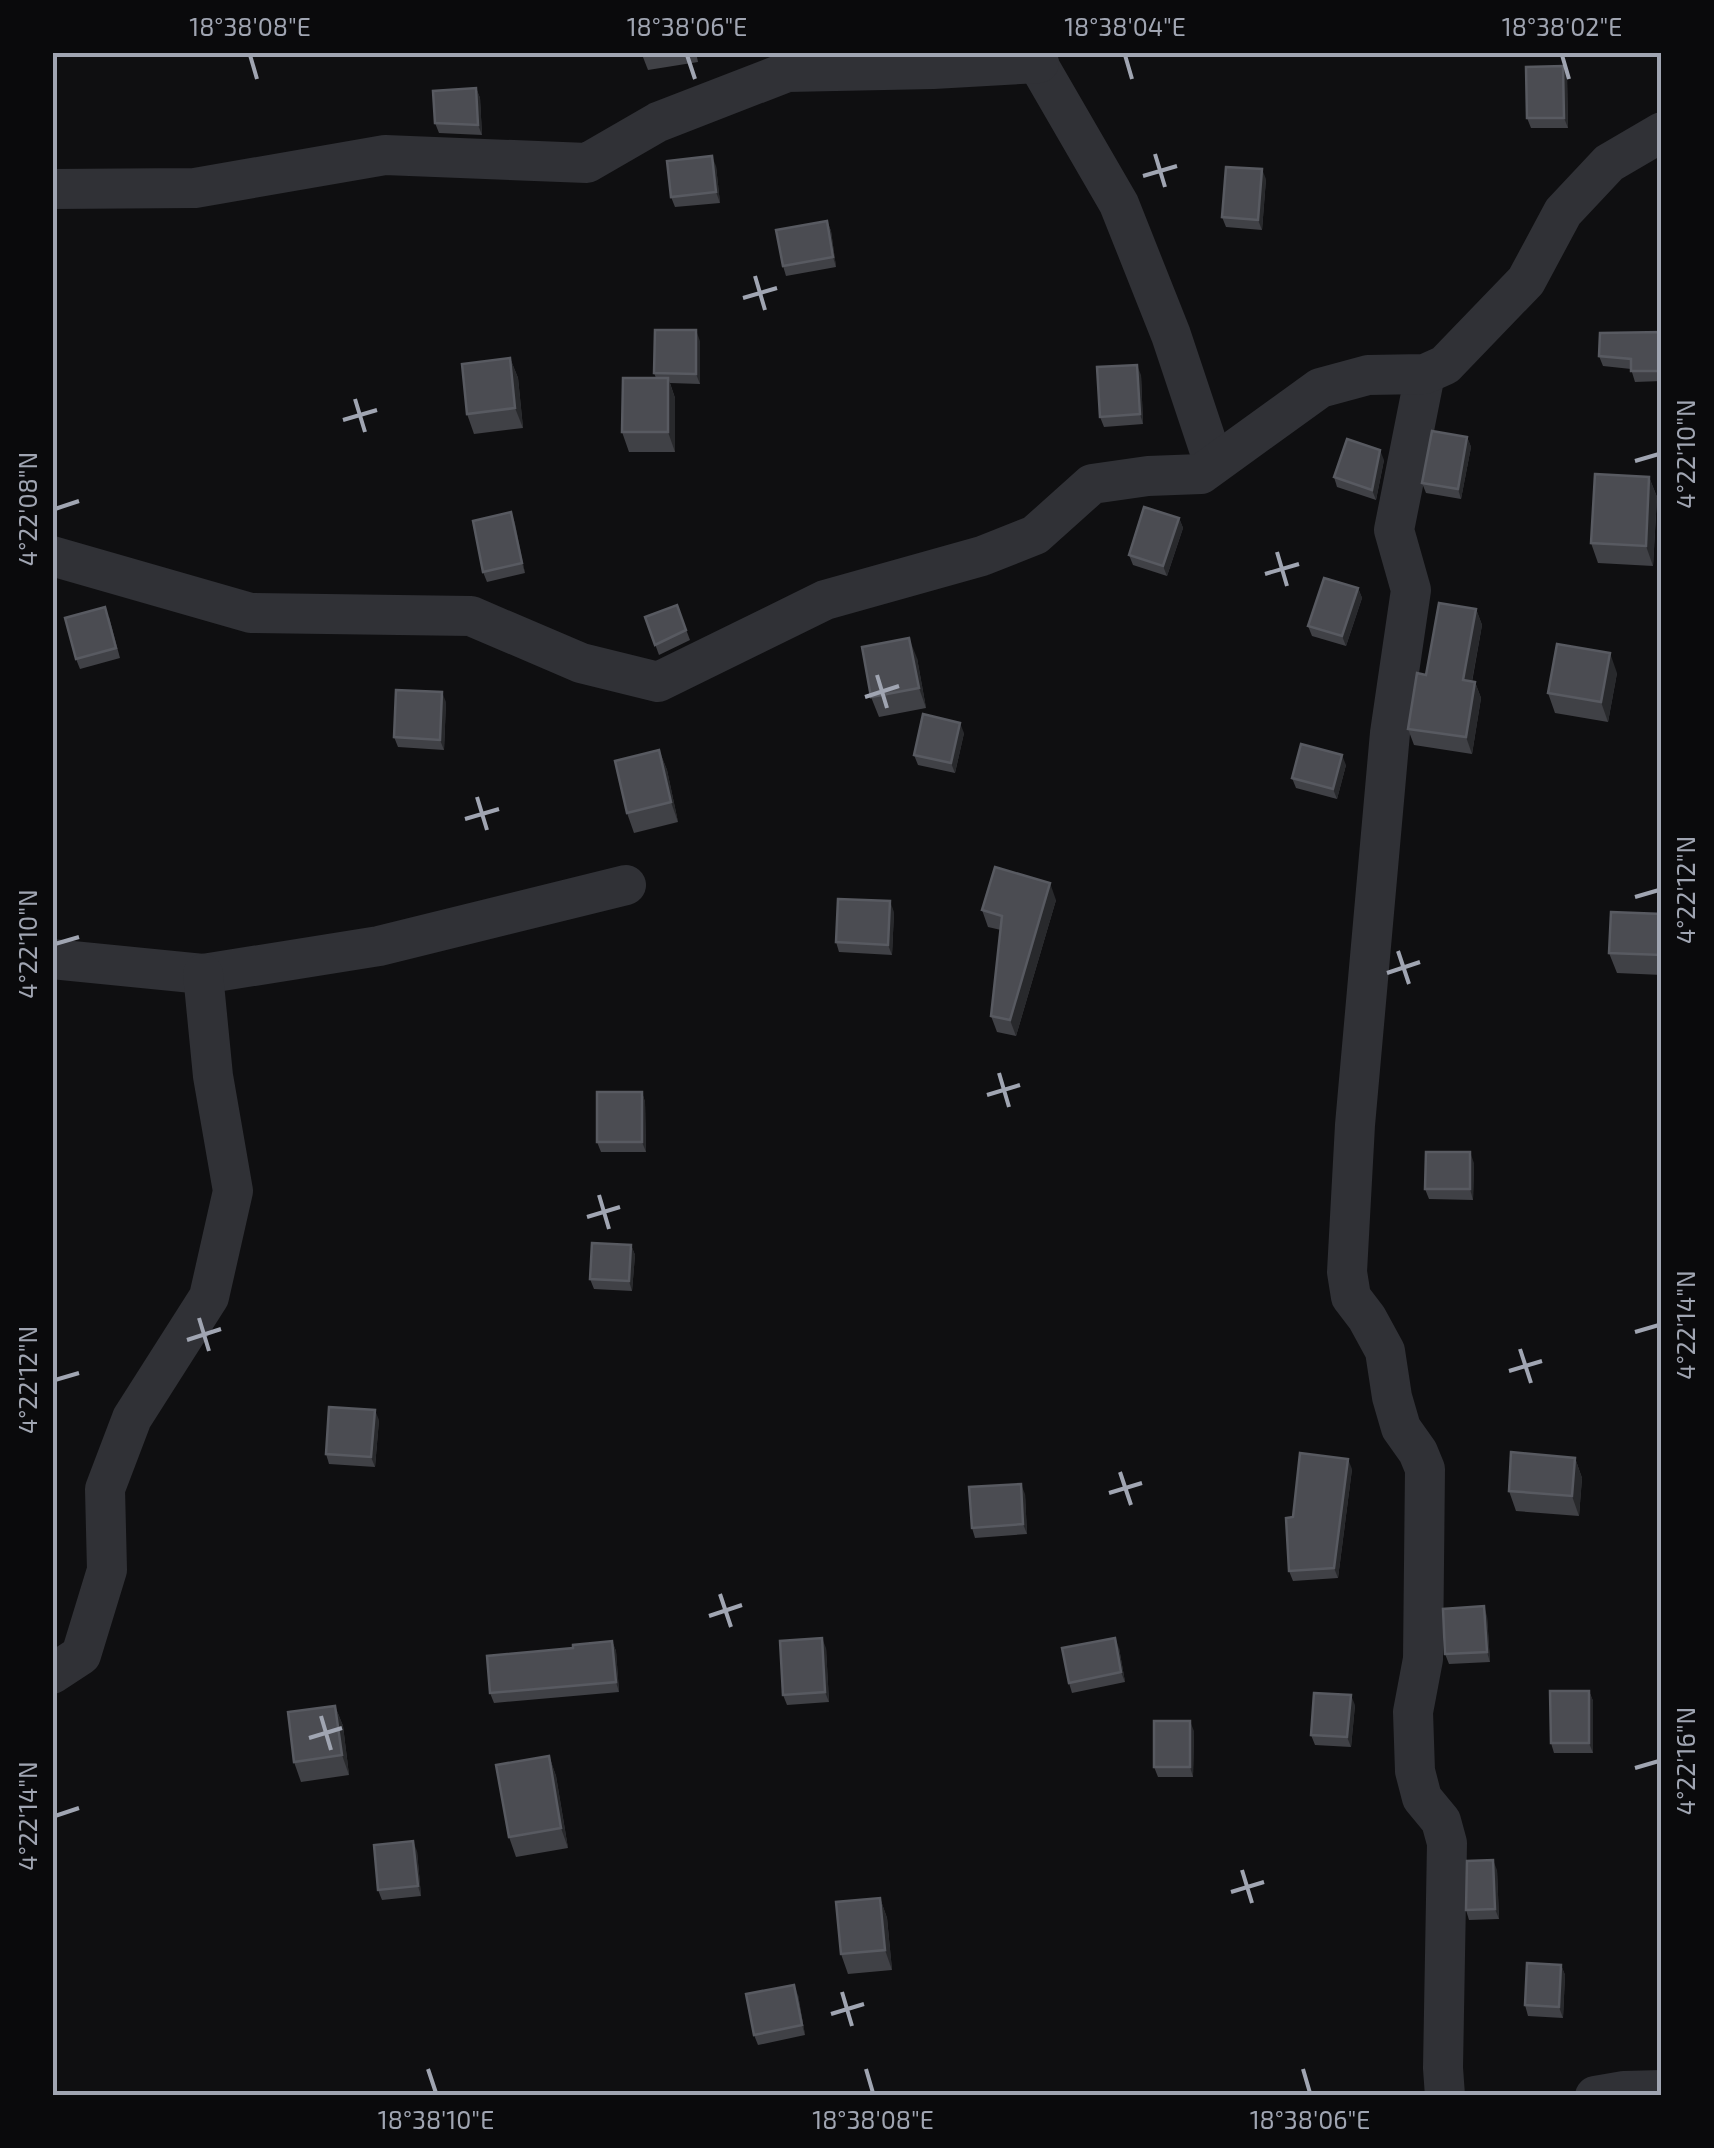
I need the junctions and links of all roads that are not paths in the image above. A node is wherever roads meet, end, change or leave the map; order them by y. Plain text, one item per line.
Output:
1 (1035, 58) edge
2 (1662, 132) edge
3 (52, 189) edge
4 (1425, 374) junction
5 (1214, 464) junction
6 (52, 556) edge
7 (626, 885) dead end
8 (52, 960) edge
9 (203, 974) junction
10 (52, 1674) edge
11 (1662, 2090) edge
12 (1445, 2096) edge
13 (1596, 2096) edge

1 - 3 street
1 - 5 street
2 - 4 street
4 - 5 street
4 - 12 street
5 - 6 street
7 - 9 street
8 - 9 street
9 - 10 street
11 - 13 street

